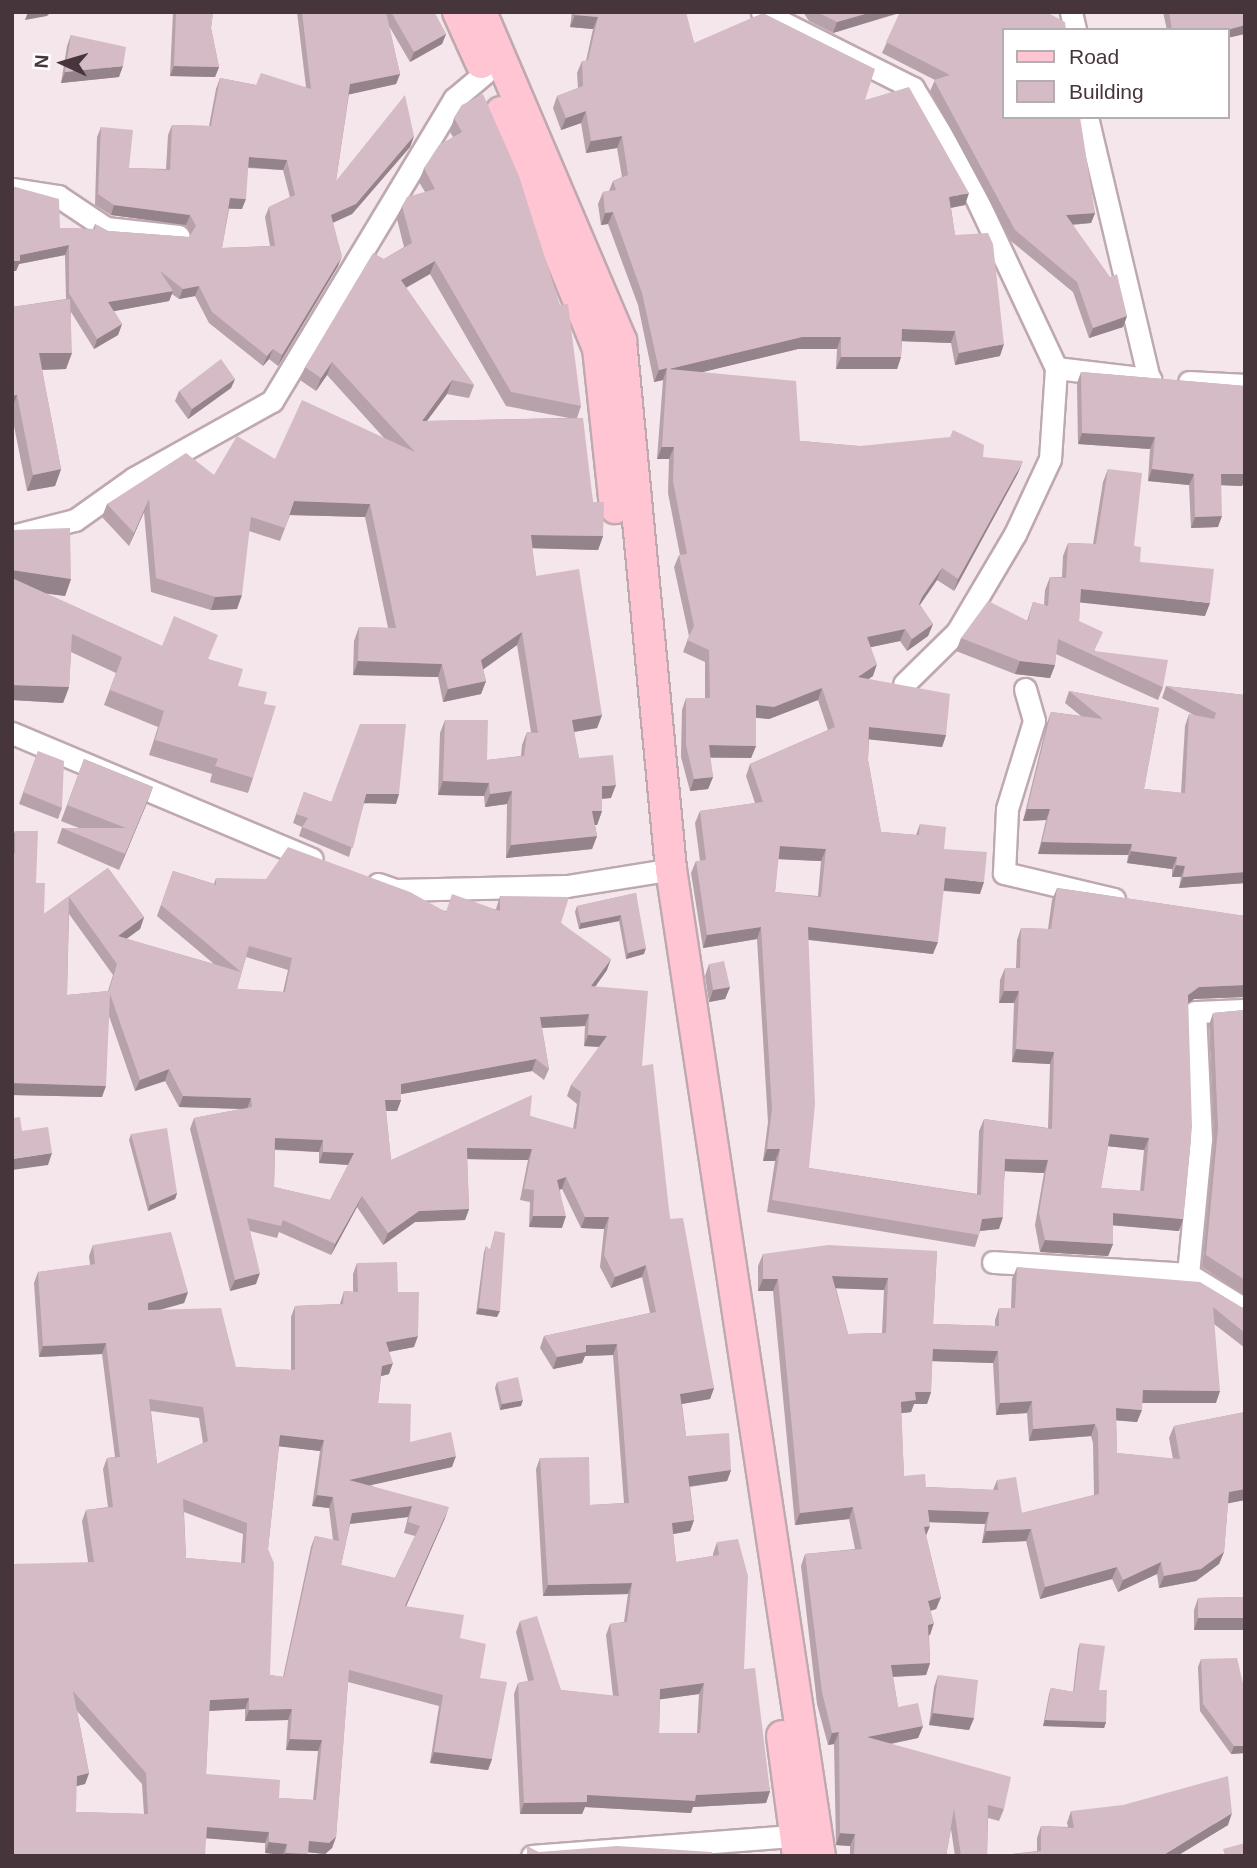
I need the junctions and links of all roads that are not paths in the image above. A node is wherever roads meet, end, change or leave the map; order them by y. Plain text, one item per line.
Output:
1 (458, 12) edge
2 (481, 12) edge
3 (762, 12) edge
4 (485, 72) junction
5 (1087, 119) edge
6 (12, 189) edge
7 (179, 236) edge
8 (1056, 368) junction
9 (1149, 379) junction
10 (1245, 385) edge
11 (12, 536) edge
12 (904, 684) edge
13 (1025, 689) dead end
14 (12, 733) edge
15 (654, 872) junction
16 (1132, 902) edge
17 (1245, 1010) edge
18 (993, 1262) dead end
19 (1188, 1274) junction
20 (1245, 1309) edge
21 (796, 1846) edge
22 (532, 1856) edge
23 (820, 1856) edge

1 - 4 street
2 - 23 street
3 - 8 street
4 - 11 street
4 - 15 street
5 - 9 street
6 - 7 street
8 - 9 street
8 - 12 street
9 - 10 street
13 - 16 street
14 - 15 street
15 - 21 street
17 - 19 street
18 - 19 street
19 - 20 street
21 - 22 street

